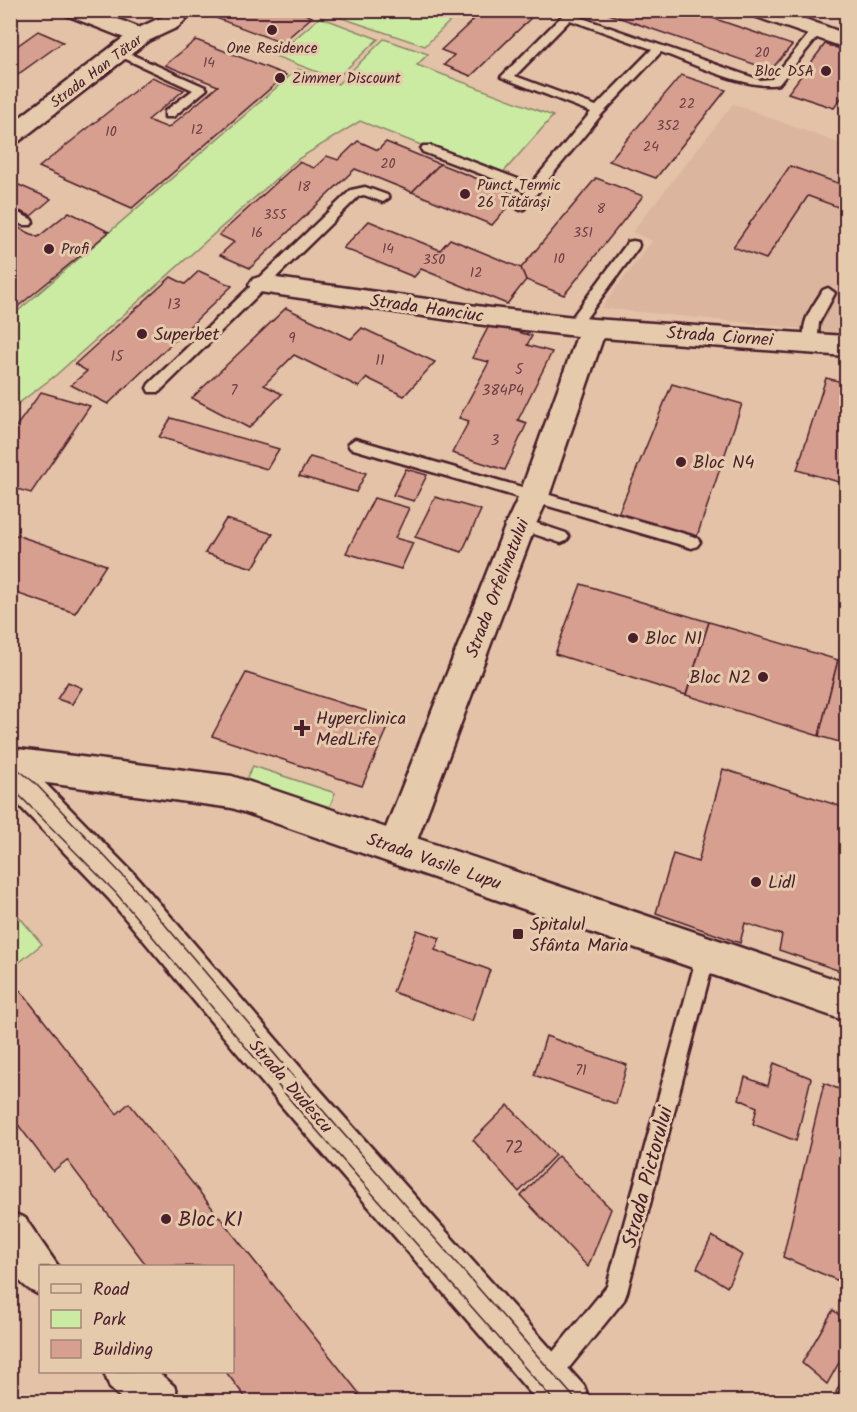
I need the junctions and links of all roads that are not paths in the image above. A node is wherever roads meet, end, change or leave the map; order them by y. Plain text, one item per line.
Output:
1 (14, 10) edge
2 (74, 10) edge
3 (185, 10) edge
4 (759, 10) edge
5 (10, 13) edge
6 (817, 31) junction
7 (140, 36) junction
8 (846, 41) edge
9 (658, 48) junction
10 (119, 52) junction
11 (598, 111) junction
12 (169, 114) dead end
13 (10, 137) edge
14 (427, 149) dead end
15 (533, 189) junction
16 (383, 198) dead end
17 (519, 206) dead end
18 (10, 213) edge
19 (27, 222) dead end
20 (633, 245) dead end
21 (262, 285) junction
22 (828, 293) dead end
23 (583, 327) junction
24 (812, 342) junction
25 (846, 346) edge
26 (154, 388) dead end
27 (356, 444) dead end
28 (534, 496) junction
29 (521, 524) junction
30 (561, 537) dead end
31 (692, 542) dead end
32 (10, 763) edge
33 (10, 774) edge
34 (396, 848) junction
35 (706, 955) junction
36 (846, 1002) edge
37 (10, 1233) edge
38 (39, 1273) edge
39 (128, 1373) edge
40 (557, 1389) edge
41 (158, 1401) edge

1 - 5 lane
2 - 7 street
3 - 7 street, Strada Han Tătar
4 - 6 street
6 - 8 street
6 - 9 lane
7 - 10 street, Strada Han Tătar
9 - 11 lane
9 - 11 lane
10 - 12 lane
10 - 13 street, Strada Han Tătar
11 - 15 lane
14 - 15 lane
15 - 17 lane
16 - 21 lane
18 - 19 lane
20 - 23 lane
21 - 23 street, Strada Hanciuc
21 - 26 lane
22 - 24 lane
23 - 24 street, Strada Ciornei
23 - 28 street, Strada Orfelinatului
24 - 25 street, Strada Ciornei
27 - 28 lane
28 - 29 street, Strada Orfelinatului
28 - 31 lane
29 - 30 lane
29 - 34 street, Strada Orfelinatului
32 - 34 street, Strada Vasile Lupu
33 - 40 street, Strada Dudescu
34 - 35 street, Strada Vasile Lupu
35 - 36 street, Strada Vasile Lupu
35 - 40 lane, Strada Pictorului
37 - 38 street
39 - 41 street

